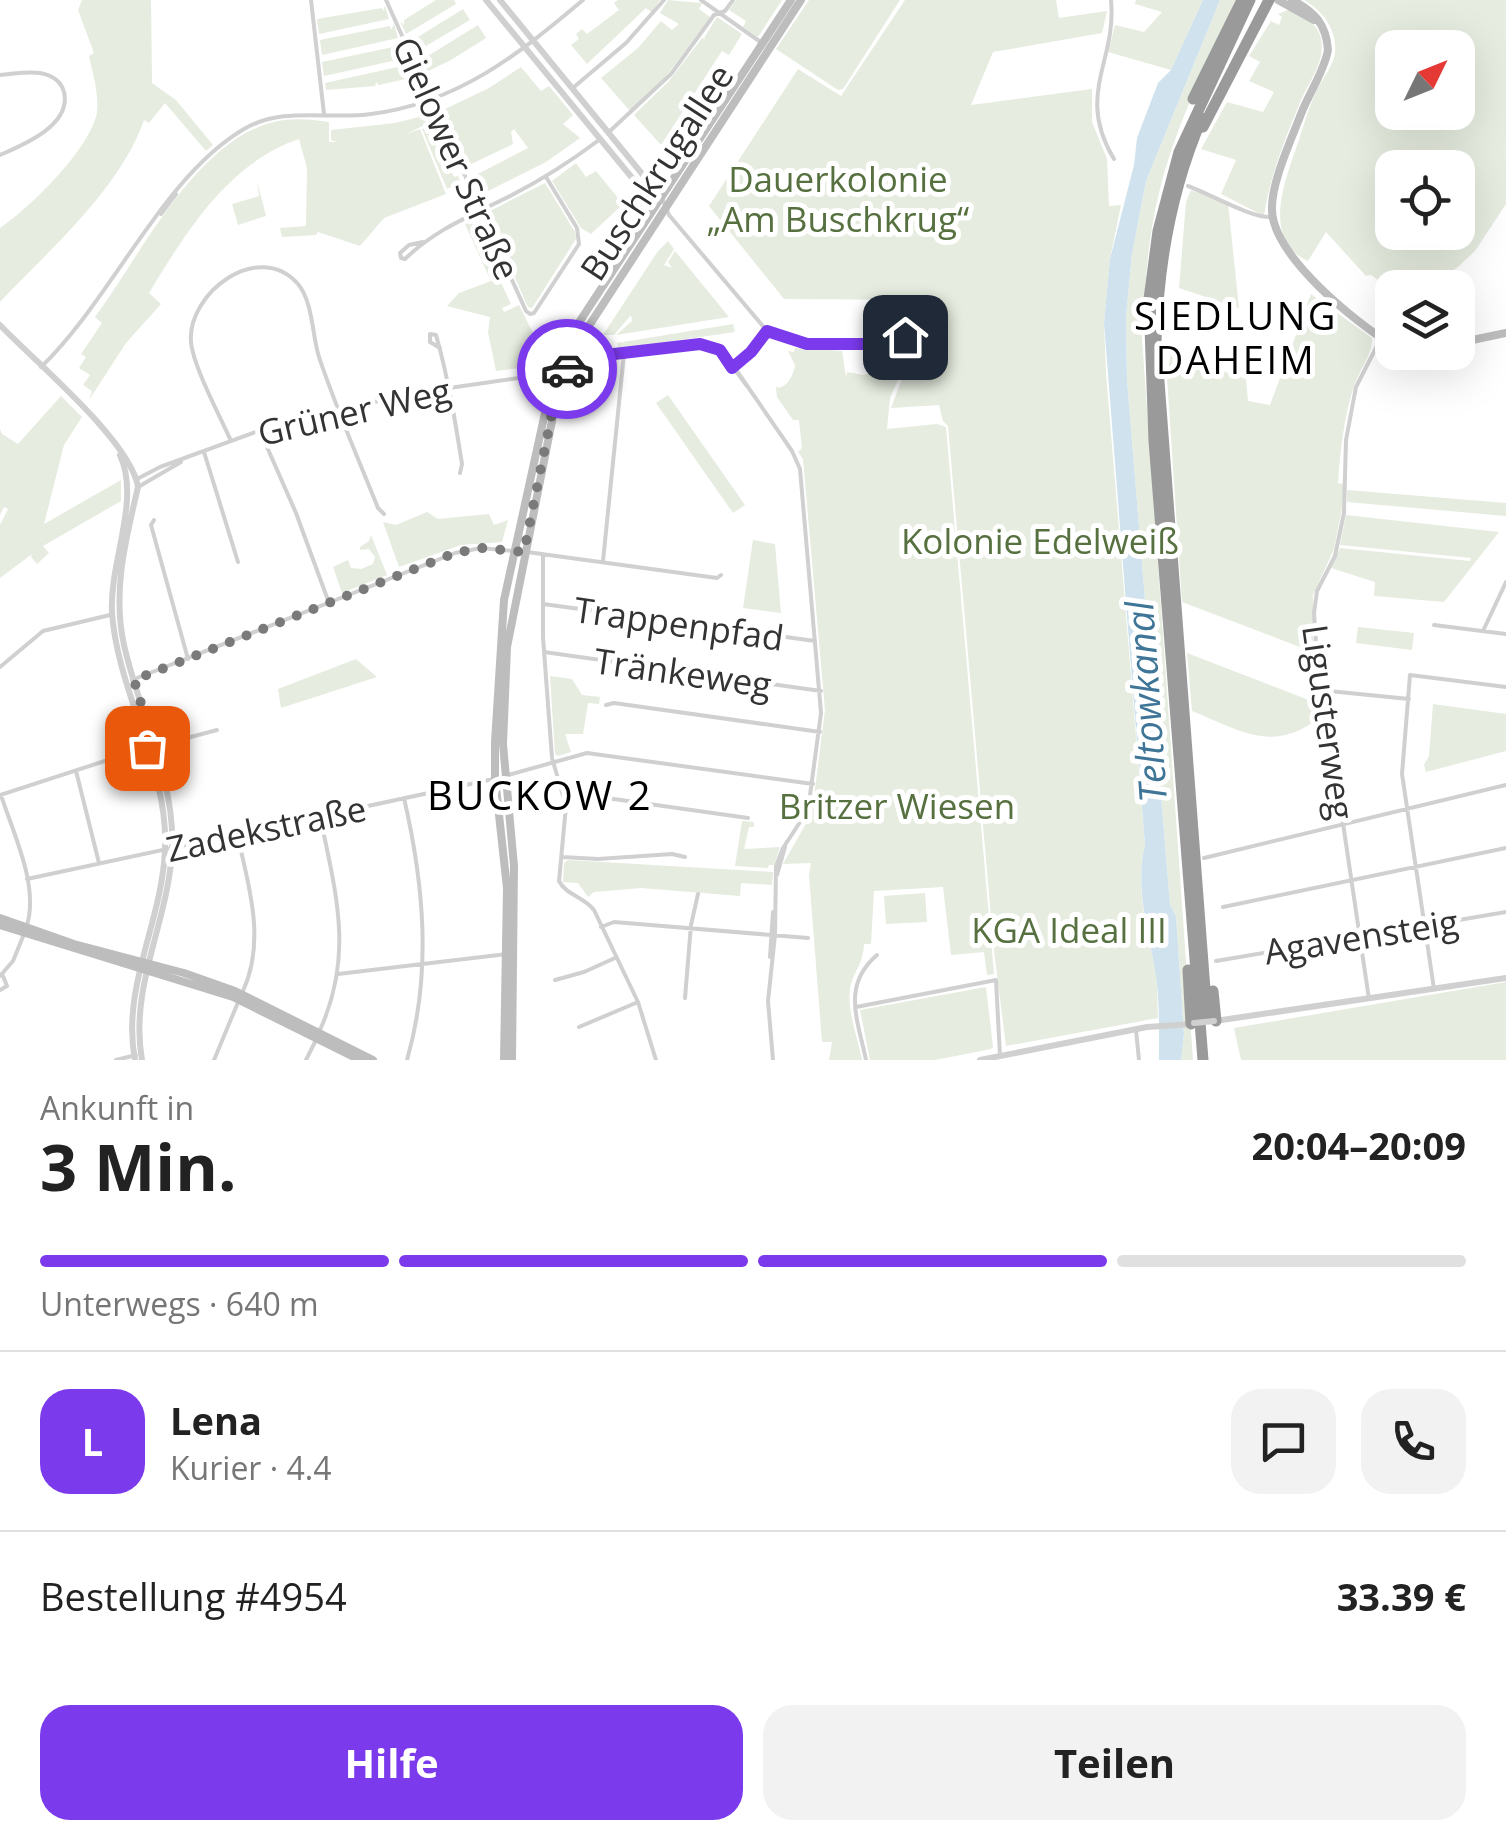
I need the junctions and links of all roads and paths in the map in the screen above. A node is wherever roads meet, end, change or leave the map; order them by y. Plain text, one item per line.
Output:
1 (312, 0) edge
2 (386, 0) edge
3 (486, 0) edge
4 (500, 0) edge
5 (583, 0) edge
6 (664, 0) edge
7 (701, 0) edge
8 (733, 0) edge
9 (790, 0) edge
10 (801, 0) edge
11 (1111, 0) edge
12 (1242, 0) edge
13 (1250, 0) edge
14 (1259, 0) edge
15 (1269, 0) edge
16 (1278, 0) edge
17 (1292, 0) edge
18 (720, 13) junction
19 (1326, 36) junction
20 (534, 42) junction
21 (766, 45) junction
22 (526, 48) junction
23 (0, 75) edge
24 (572, 88) junction
25 (432, 100) junction
26 (324, 116) junction
27 (608, 132) junction
28 (1196, 132) junction
29 (600, 139) junction
30 (1179, 152) junction
31 (0, 154) edge
32 (1114, 159) dead end
33 (546, 177) junction
34 (1188, 186) dead end
35 (662, 198) junction
36 (660, 208) junction
37 (481, 210) junction
38 (1272, 217) junction
39 (423, 242) dead end
40 (0, 325) edge
41 (767, 331) junction
42 (1375, 332) edge
43 (1506, 333) edge
44 (1475, 339) edge
45 (870, 344) junction
46 (440, 348) dead end
47 (1375, 349) edge
48 (624, 354) junction
49 (571, 359) junction
50 (41, 367) junction
51 (733, 367) junction
52 (558, 379) junction
53 (449, 388) junction
54 (339, 408) junction
55 (259, 430) junction
56 (231, 441) junction
57 (204, 452) junction
58 (460, 474) dead end
59 (133, 484) junction
60 (384, 514) dead end
61 (154, 520) dead end
62 (512, 551) junction
63 (524, 552) junction
64 (543, 554) junction
65 (602, 561) junction
66 (238, 562) dead end
67 (721, 574) dead end
68 (1506, 582) edge
69 (329, 602) junction
70 (542, 604) junction
71 (116, 614) junction
72 (1434, 625) dead end
73 (1483, 631) junction
74 (1506, 634) edge
75 (816, 641) junction
76 (544, 652) junction
77 (188, 659) junction
78 (0, 667) edge
79 (130, 681) junction
80 (1506, 686) edge
81 (1319, 690) junction
82 (821, 691) junction
83 (1408, 700) junction
84 (606, 704) dead end
85 (217, 730) dead end
86 (820, 732) junction
87 (151, 747) junction
88 (553, 762) junction
89 (76, 771) junction
90 (500, 777) junction
91 (813, 784) junction
92 (1506, 785) edge
93 (563, 792) junction
94 (0, 795) edge
95 (404, 798) junction
96 (1407, 809) junction
97 (320, 816) junction
98 (748, 818) dead end
99 (1342, 824) junction
100 (237, 834) junction
101 (1506, 848) edge
102 (169, 849) junction
103 (1200, 855) junction
104 (562, 856) junction
105 (685, 857) dead end
106 (100, 864) junction
107 (1414, 866) junction
108 (26, 879) junction
109 (1351, 880) junction
110 (1188, 882) junction
111 (698, 894) dead end
112 (1223, 907) dead end
113 (1506, 912) edge
114 (0, 918) edge
115 (0, 926) edge
116 (1424, 926) junction
117 (602, 927) junction
118 (690, 929) junction
119 (25, 930) junction
120 (773, 935) junction
121 (1359, 937) junction
122 (808, 938) dead end
123 (510, 954) junction
124 (877, 955) dead end
125 (615, 958) junction
126 (1216, 960) dead end
127 (423, 964) junction
128 (144, 967) junction
129 (338, 974) junction
130 (1, 976) edge
131 (1506, 978) edge
132 (555, 980) dead end
133 (1434, 989) junction
134 (0, 990) edge
135 (240, 997) junction
136 (685, 998) dead end
137 (1369, 999) junction
138 (638, 1002) junction
139 (856, 1007) junction
140 (1215, 1021) junction
141 (1191, 1024) junction
142 (579, 1027) dead end
143 (1136, 1030) junction
144 (318, 1035) junction
145 (1000, 1056) junction
146 (138, 1057) edge
147 (116, 1060) edge
148 (214, 1060) edge
149 (306, 1060) edge
150 (360, 1060) edge
151 (373, 1060) edge
152 (407, 1060) edge
153 (504, 1060) edge
154 (512, 1060) edge
155 (656, 1060) edge
156 (772, 1060) edge
157 (866, 1060) edge
158 (980, 1060) edge
159 (1138, 1060) edge
160 (1203, 1060) edge
161 (1211, 1060) edge

1 - 26 street
2 - 25 street, Gielower Straße
3 - 22 street
4 - 20 street
5 - 20 street
6 - 24 street
7 - 18 street
8 - 18 street
9 - 21 main road, Buschkrugallee
10 - 21 main road, Buschkrugallee
11 - 32 street
12 - 30 highway
13 - 30 highway
14 - 28 highway
15 - 28 highway
16 - 19 main road
17 - 19 main road
18 - 21 street
18 - 27 street
19 - 38 main road
20 - 22 street
20 - 24 street
21 - 35 main road, Buschkrugallee
21 - 36 main road, Buschkrugallee
22 - 25 street
22 - 29 street
23 - 31 street
24 - 27 street
25 - 26 street
25 - 37 street, Gielower Straße
26 - 50 street
27 - 29 street
27 - 35 street
28 - 103 highway
29 - 33 street
29 - 36 street
30 - 110 highway
33 - 37 street
33 - 37 street, Gielower Straße
34 - 38 street
35 - 36 main road, Buschkrugallee
36 - 41 street
36 - 49 main road, Buschkrugallee
36 - 52 main road, Buschkrugallee
37 - 39 street
38 - 42 main road
40 - 50 street
41 - 45 street
41 - 51 street
43 - 44 main road
45 - 45 street
46 - 53 street
47 - 81 street, Ligusterweg
48 - 49 street
48 - 51 street
48 - 65 street
49 - 52 main road, Buschkrugallee
50 - 59 street
51 - 75 street
52 - 53 street, Grüner Weg
52 - 62 main road
52 - 63 main road
53 - 54 street, Grüner Weg
53 - 58 street
54 - 55 street, Grüner Weg
54 - 56 street
54 - 60 street
55 - 56 street, Grüner Weg
55 - 69 street
56 - 57 street, Grüner Weg
57 - 59 street, Grüner Weg
57 - 66 street
59 - 71 street
61 - 77 street
62 - 63 street
62 - 69 street
62 - 90 main road
63 - 64 street
63 - 90 main road
64 - 65 street
64 - 70 street
65 - 67 street
68 - 73 street
69 - 77 street
70 - 75 street, Trappenpfad
70 - 76 street
71 - 78 street
71 - 79 street
72 - 73 street
73 - 74 street
75 - 82 street
76 - 82 street, Tränkeweg
76 - 88 street
77 - 79 street
79 - 87 street
80 - 83 street
81 - 83 street
81 - 99 street, Ligusterweg
82 - 86 street
83 - 96 street
84 - 86 street
85 - 87 street
86 - 91 street
87 - 89 street
87 - 102 street
88 - 90 street, Zadekstraße
88 - 91 street, Zadekstraße
88 - 93 street
89 - 94 street
89 - 106 street
90 - 95 street, Zadekstraße
90 - 123 main road
91 - 120 street
92 - 96 street
93 - 98 street
93 - 104 street
94 - 108 street
95 - 97 street, Zadekstraße
95 - 127 street
96 - 99 street
96 - 107 street
97 - 100 street, Zadekstraße
97 - 129 street
99 - 103 street
99 - 109 street, Ligusterweg
100 - 102 street, Zadekstraße
100 - 135 street
101 - 107 street
102 - 106 street, Zadekstraße
102 - 128 street
103 - 140 highway
103 - 161 highway
104 - 105 street
104 - 117 street
106 - 108 street, Zadekstraße
107 - 109 street
107 - 116 street
108 - 119 street
109 - 112 street
109 - 121 street, Ligusterweg
110 - 141 highway
110 - 160 highway
111 - 118 street
113 - 116 street, Agavensteig
114 - 119 main road
115 - 119 main road
116 - 121 street, Agavensteig
116 - 133 street
117 - 118 street
117 - 125 street
118 - 120 street
118 - 136 street
119 - 128 main road
119 - 130 street
120 - 122 street
120 - 156 street
121 - 126 street, Agavensteig
121 - 137 street, Ligusterweg
123 - 127 street
123 - 153 main road
123 - 154 main road
124 - 139 street
125 - 132 street
125 - 138 street
127 - 129 street
127 - 152 street
128 - 135 main road
128 - 146 street
129 - 144 street
130 - 134 street
131 - 133 street
133 - 137 street
135 - 144 main road
135 - 148 street
137 - 140 street
138 - 142 street
138 - 155 street
139 - 145 street
139 - 157 street
140 - 141 street, bridge
141 - 143 street
143 - 145 street
143 - 159 street
144 - 149 street
144 - 150 main road
144 - 151 main road
145 - 158 street
146 - 147 street

